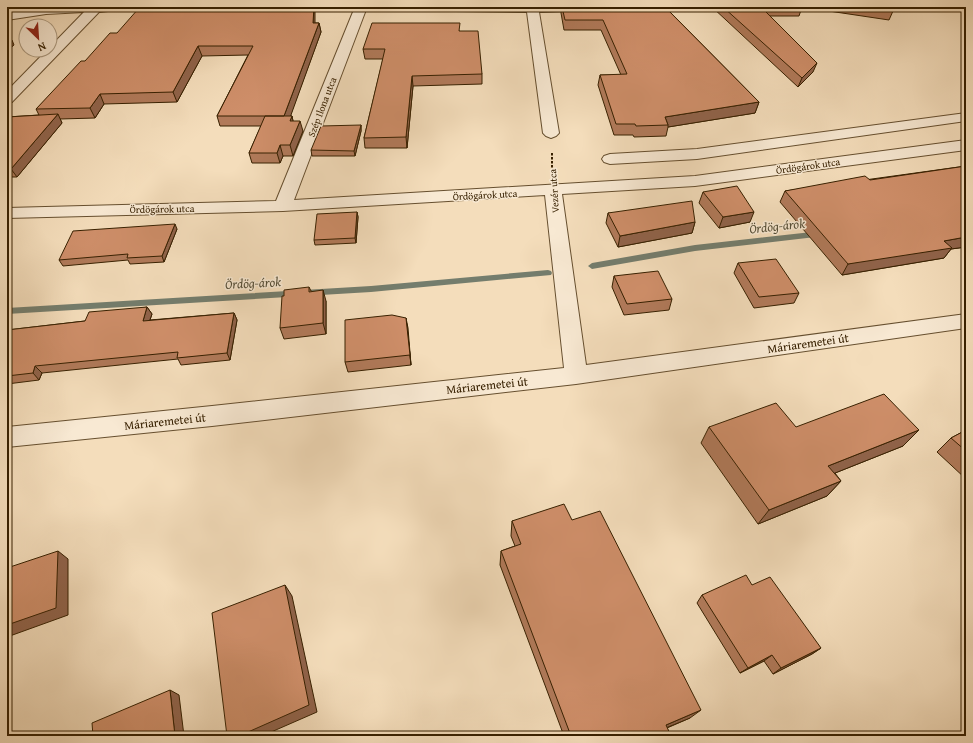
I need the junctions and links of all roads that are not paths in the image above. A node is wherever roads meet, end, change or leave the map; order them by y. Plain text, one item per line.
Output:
1 (122, 7) edge
2 (362, 7) edge
3 (382, 7) edge
4 (611, 7) edge
5 (96, 8) edge
6 (532, 8) edge
7 (7, 16) edge
8 (7, 99) edge
9 (966, 117) edge
10 (551, 133) road end
11 (964, 145) edge
12 (610, 159) dead end
13 (553, 191) junction
14 (283, 206) junction
15 (7, 213) edge
16 (965, 322) edge
17 (576, 375) junction
18 (7, 437) edge

1 - 5 street
2 - 14 street, Szép Ilona utca
3 - 6 street
4 - 6 street
5 - 7 street
5 - 8 street
6 - 10 street
9 - 12 street
11 - 13 street, Ördögárok utca
13 - 14 street, Ördögárok utca
13 - 17 street, Vezér utca
14 - 15 street, Ördögárok utca
16 - 17 street, Máriaremetei út
17 - 18 street, Máriaremetei út

